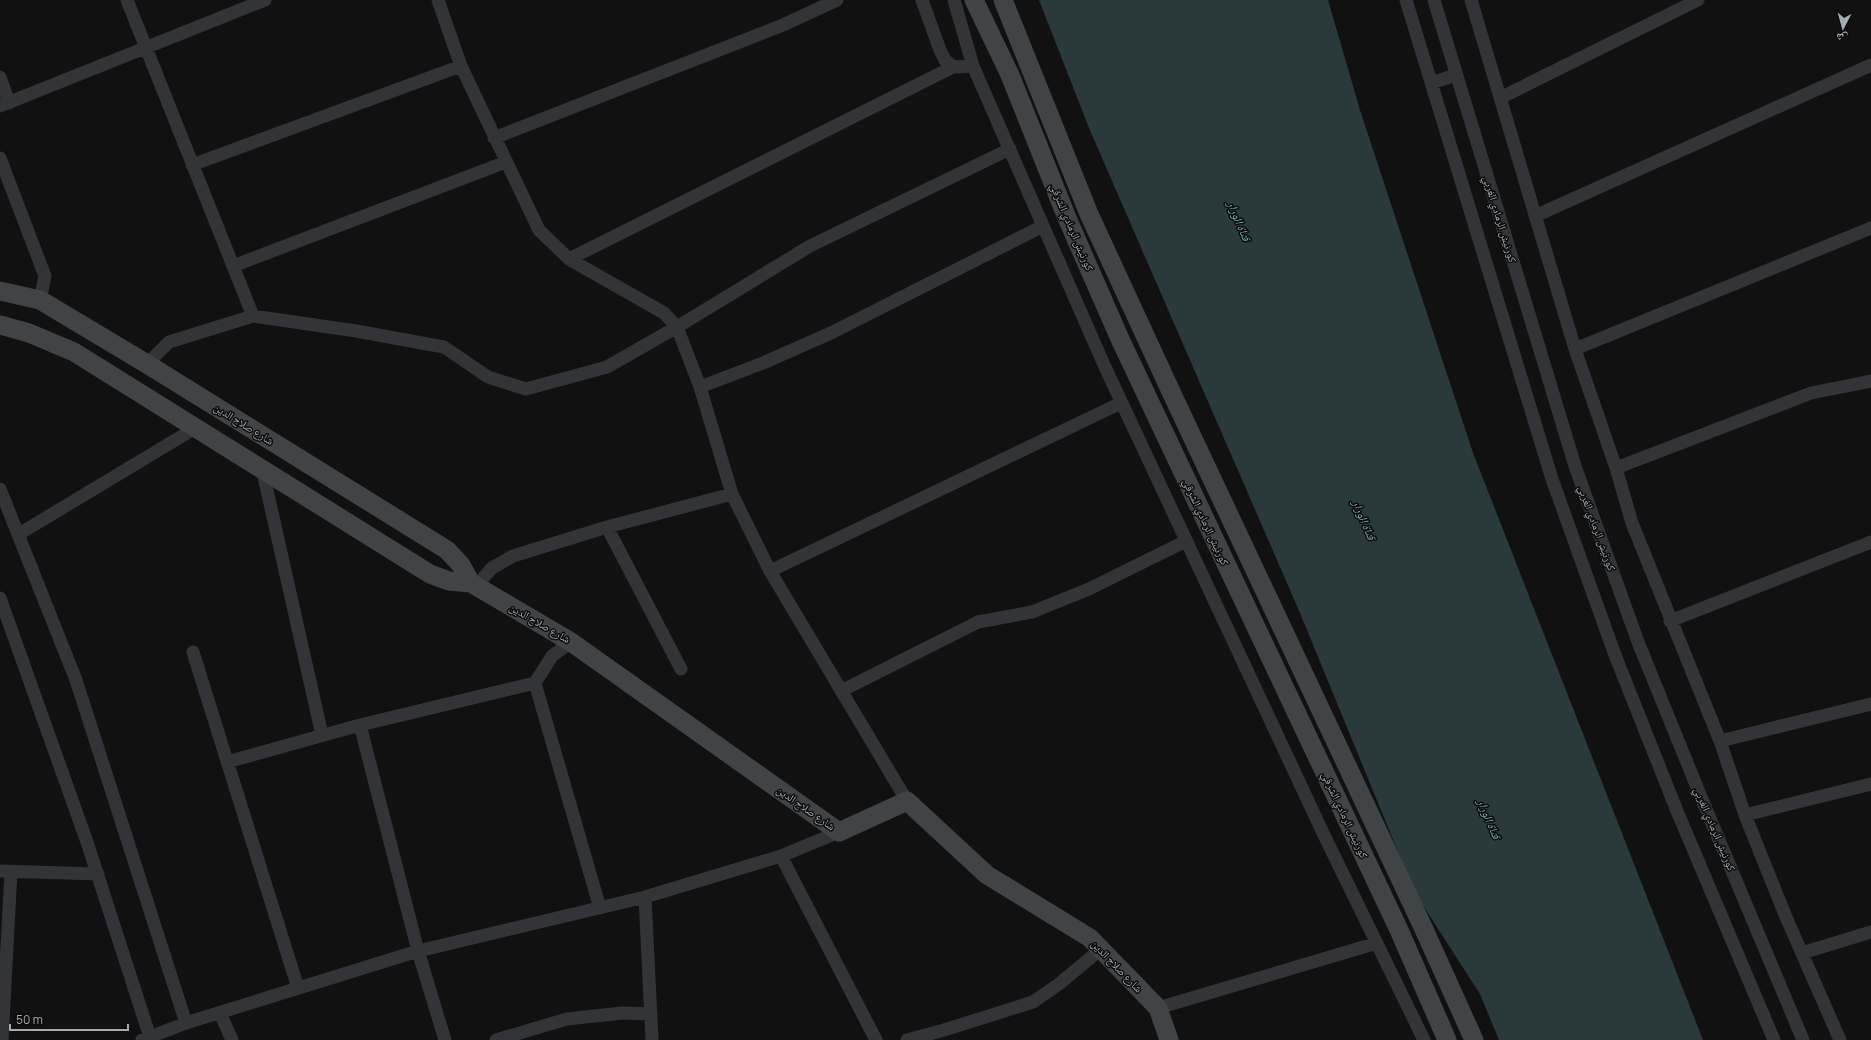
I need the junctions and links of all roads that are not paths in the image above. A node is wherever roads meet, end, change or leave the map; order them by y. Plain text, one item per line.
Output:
1 (127, 0) edge
2 (266, 0) edge
3 (438, 0) edge
4 (837, 0) edge
5 (922, 0) edge
6 (954, 0) edge
7 (974, 0) edge
8 (1002, 0) edge
9 (1406, 0) edge
10 (1434, 0) edge
11 (1471, 0) edge
12 (1698, 0) edge
13 (251, 3) edge
14 (145, 49) junction
15 (1871, 65) edge
16 (461, 66) junction
17 (973, 66) junction
18 (954, 67) junction
19 (1456, 74) junction
20 (0, 77) edge
21 (1431, 83) junction
22 (1500, 98) junction
23 (5, 105) edge
24 (494, 138) junction
25 (1010, 149) junction
26 (0, 158) edge
27 (506, 162) junction
28 (192, 165) junction
29 (1535, 216) junction
30 (1044, 226) junction
31 (1871, 228) edge
32 (569, 259) junction
33 (233, 266) junction
34 (0, 291) edge
35 (40, 300) junction
36 (253, 316) junction
37 (0, 325) edge
38 (678, 327) junction
39 (1575, 349) junction
40 (148, 364) junction
41 (1871, 382) edge
42 (700, 387) junction
43 (1122, 403) junction
44 (197, 427) junction
45 (262, 468) junction
46 (1616, 468) junction
47 (0, 489) edge
48 (732, 494) junction
49 (607, 527) junction
50 (19, 534) junction
51 (1186, 541) junction
52 (1871, 542) edge
53 (770, 571) junction
54 (473, 585) junction
55 (0, 598) edge
56 (1670, 621) junction
57 (571, 642) junction
58 (193, 652) dead end
59 (681, 669) dead end
60 (535, 684) junction
61 (841, 691) junction
62 (1871, 704) edge
63 (360, 725) junction
64 (322, 735) junction
65 (1720, 741) junction
66 (227, 762) junction
67 (1871, 784) edge
68 (907, 801) junction
69 (1745, 815) junction
70 (838, 832) junction
71 (781, 856) junction
72 (5, 871) edge
73 (98, 874) junction
74 (645, 897) junction
75 (600, 908) junction
76 (1871, 932) edge
77 (1376, 943) junction
78 (1101, 949) junction
79 (418, 951) junction
80 (1802, 953) junction
81 (298, 988) junction
82 (1158, 1008) junction
83 (220, 1013) junction
84 (651, 1014) junction
85 (181, 1025) junction
86 (149, 1038) edge
87 (2, 1040) edge
88 (232, 1040) edge
89 (445, 1040) edge
90 (496, 1040) edge
91 (652, 1040) edge
92 (876, 1040) edge
93 (908, 1040) edge
94 (1169, 1040) edge
95 (1424, 1040) edge
96 (1447, 1040) edge
97 (1474, 1040) edge
98 (1774, 1040) edge
99 (1804, 1040) edge
100 (1840, 1040) edge

1 - 14 street
2 - 13 street
3 - 16 street
4 - 24 street
5 - 18 street
6 - 17 street
7 - 96 main road, كورنيش الرمادي الشرقي
8 - 97 main road, كورنيش الرمادي الشرقي
9 - 21 street
10 - 19 street, كورنيش الرمادي الغربي
11 - 22 street
12 - 22 street
13 - 14 street
14 - 23 street
14 - 28 street
15 - 29 street
16 - 24 street
16 - 28 street
17 - 18 street
17 - 25 street
18 - 32 street
19 - 21 street
19 - 99 street, كورنيش الرمادي الغربي
20 - 23 street
21 - 98 street
22 - 29 street
24 - 27 street
25 - 30 street
25 - 38 street
26 - 35 street
27 - 32 street
27 - 33 street
28 - 33 street
29 - 39 street
30 - 42 street
30 - 43 street
31 - 39 street
32 - 38 street
33 - 36 street
34 - 35 main road, شارع صلاح الدين
35 - 40 main road, شارع صلاح الدين
36 - 38 street
36 - 40 street
37 - 44 main road, شارع صلاح الدين
38 - 42 street
39 - 46 street
40 - 54 main road, شارع صلاح الدين
41 - 46 street
42 - 48 street
43 - 51 street
43 - 53 street
44 - 45 main road, شارع صلاح الدين
44 - 50 street
45 - 54 main road, شارع صلاح الدين
45 - 64 street
46 - 56 street
47 - 50 street
48 - 49 street
48 - 53 street
49 - 54 street
49 - 59 street
50 - 85 street
51 - 61 street
51 - 77 street
52 - 56 street
53 - 61 street
54 - 57 main road, شارع صلاح الدين
55 - 73 street
56 - 65 street
57 - 60 street
57 - 70 main road, شارع صلاح الدين
58 - 66 street
60 - 63 street
60 - 75 street
61 - 68 street
62 - 65 street
63 - 64 street
63 - 79 street
64 - 66 street
65 - 69 street
66 - 81 street
67 - 69 street
68 - 70 main road, شارع صلاح الدين
68 - 78 main road, شارع صلاح الدين
69 - 80 street
70 - 71 street
71 - 74 street
71 - 92 street
72 - 73 street
72 - 87 street
73 - 86 street
74 - 75 street
74 - 84 street
75 - 79 street
76 - 80 street
77 - 82 street
77 - 95 street
78 - 82 main road, شارع صلاح الدين
78 - 93 street
79 - 81 street
79 - 89 street
80 - 100 street
81 - 83 street
82 - 94 main road, شارع صلاح الدين
83 - 85 street
83 - 88 street
84 - 90 street
84 - 91 street
85 - 86 street

